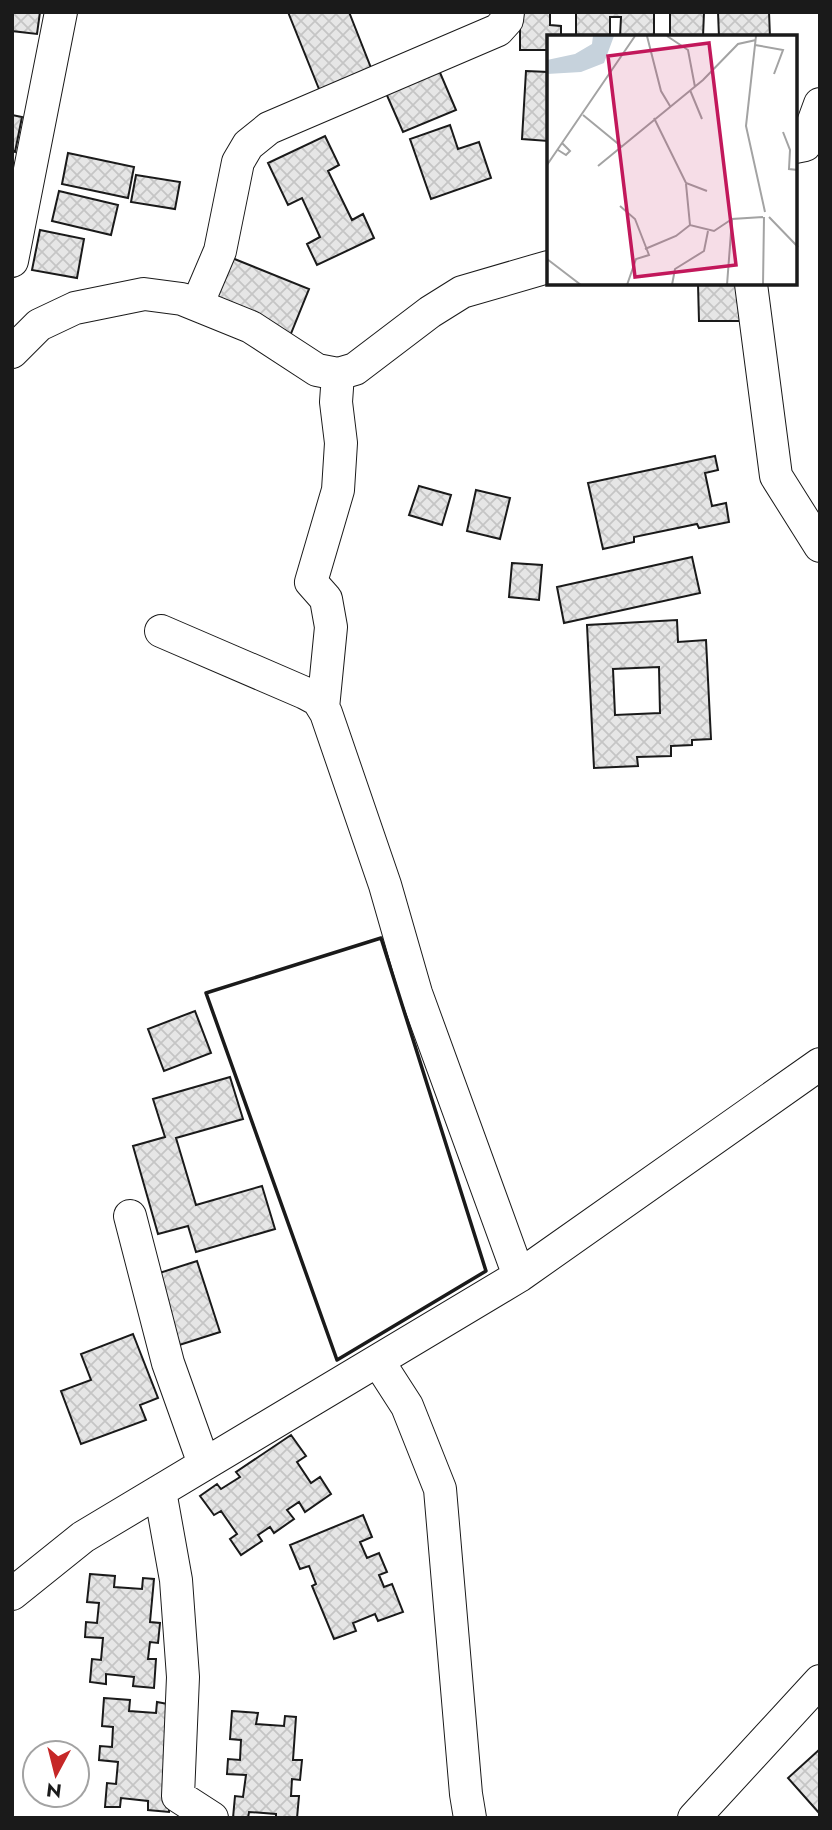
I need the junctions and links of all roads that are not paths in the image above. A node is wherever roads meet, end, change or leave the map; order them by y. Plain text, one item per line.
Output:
1 (61, 12) edge
2 (508, 12) edge
3 (820, 104) edge
4 (797, 147) edge
5 (12, 261) edge
6 (547, 267) edge
7 (751, 285) edge
8 (197, 305) junction
9 (12, 352) edge
10 (338, 374) junction
11 (820, 546) edge
12 (161, 631) dead end
13 (323, 708) junction
14 (817, 1070) edge
15 (130, 1216) dead end
16 (519, 1276) junction
17 (378, 1360) junction
18 (204, 1464) junction
19 (160, 1491) junction
20 (12, 1594) edge
21 (820, 1681) edge
22 (177, 1807) edge
23 (212, 1818) edge
24 (470, 1818) edge
25 (694, 1818) edge

1 - 5 street
2 - 8 street
3 - 4 street
6 - 10 street
7 - 11 street
8 - 9 street
8 - 10 street
10 - 13 street
12 - 13 street
13 - 16 street
14 - 16 street
15 - 18 street
16 - 17 street
17 - 18 street
17 - 24 street
18 - 19 street
19 - 20 street
19 - 22 street
21 - 25 street
22 - 23 street

